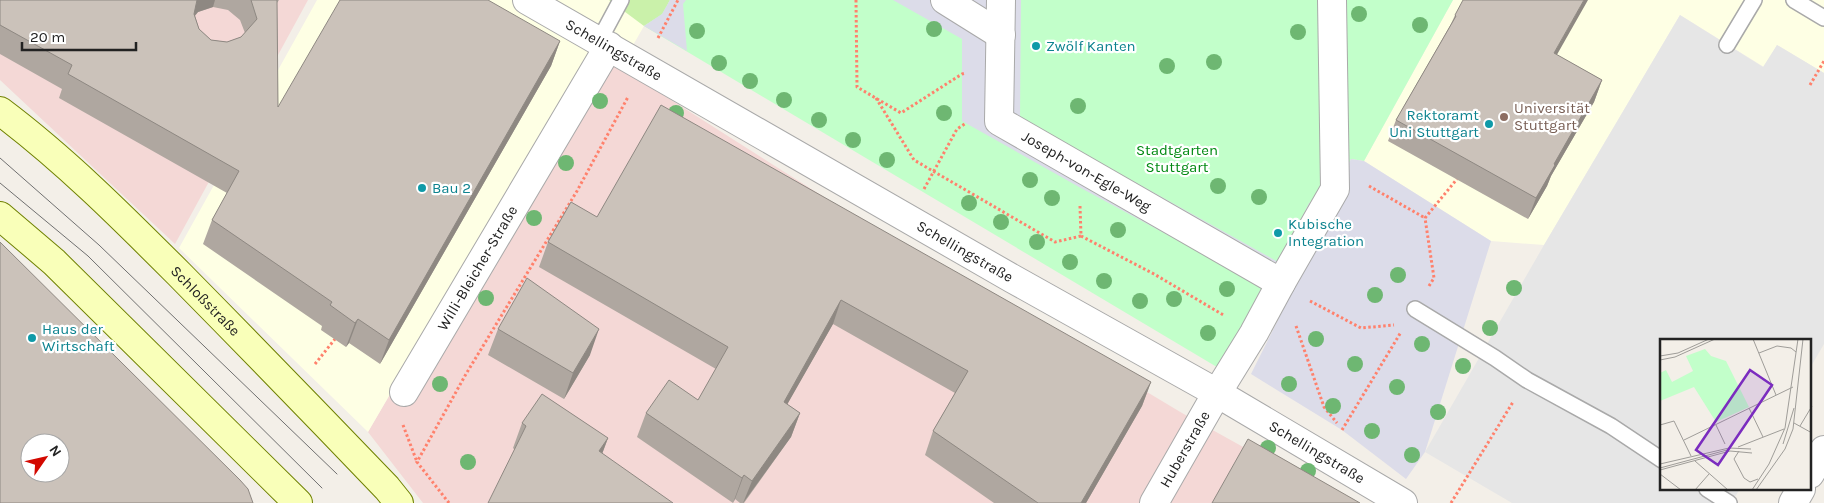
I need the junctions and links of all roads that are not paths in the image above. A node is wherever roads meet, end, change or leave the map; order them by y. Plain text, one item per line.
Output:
1 (527, 0) edge
2 (621, 0) edge
3 (945, 0) edge
4 (1001, 0) edge
5 (1332, 0) edge
6 (1754, 0) edge
7 (1794, 0) edge
8 (1824, 18) edge
9 (1000, 35) junction
10 (604, 43) junction
11 (1727, 45) dead end
12 (0, 111) edge
13 (0, 216) edge
14 (1284, 293) junction
15 (1415, 309) dead end
16 (404, 392) road end
17 (1217, 394) junction
18 (1824, 450) edge
19 (1660, 459) edge
20 (1812, 471) edge
21 (1709, 490) edge
22 (1800, 490) edge
23 (393, 496) edge
24 (298, 503) edge
25 (1154, 503) edge
26 (1403, 503) edge
27 (1729, 503) edge
28 (1793, 503) edge

1 - 10 street, Schellingstraße
2 - 10 lane
3 - 9 street
4 - 9 street
5 - 14 street, Huberstraße
6 - 11 lane
7 - 8 lane
9 - 14 street, Joseph-von-Egle-Weg
10 - 16 street, Willi-Bleicher-Straße
10 - 17 street, Schellingstraße
12 - 23 main road, Schloßstraße
13 - 24 main road
14 - 17 street, Huberstraße
15 - 19 lane
17 - 25 street, Huberstraße
17 - 26 street, Schellingstraße
18 - 20 street
21 - 27 lane
22 - 28 street

